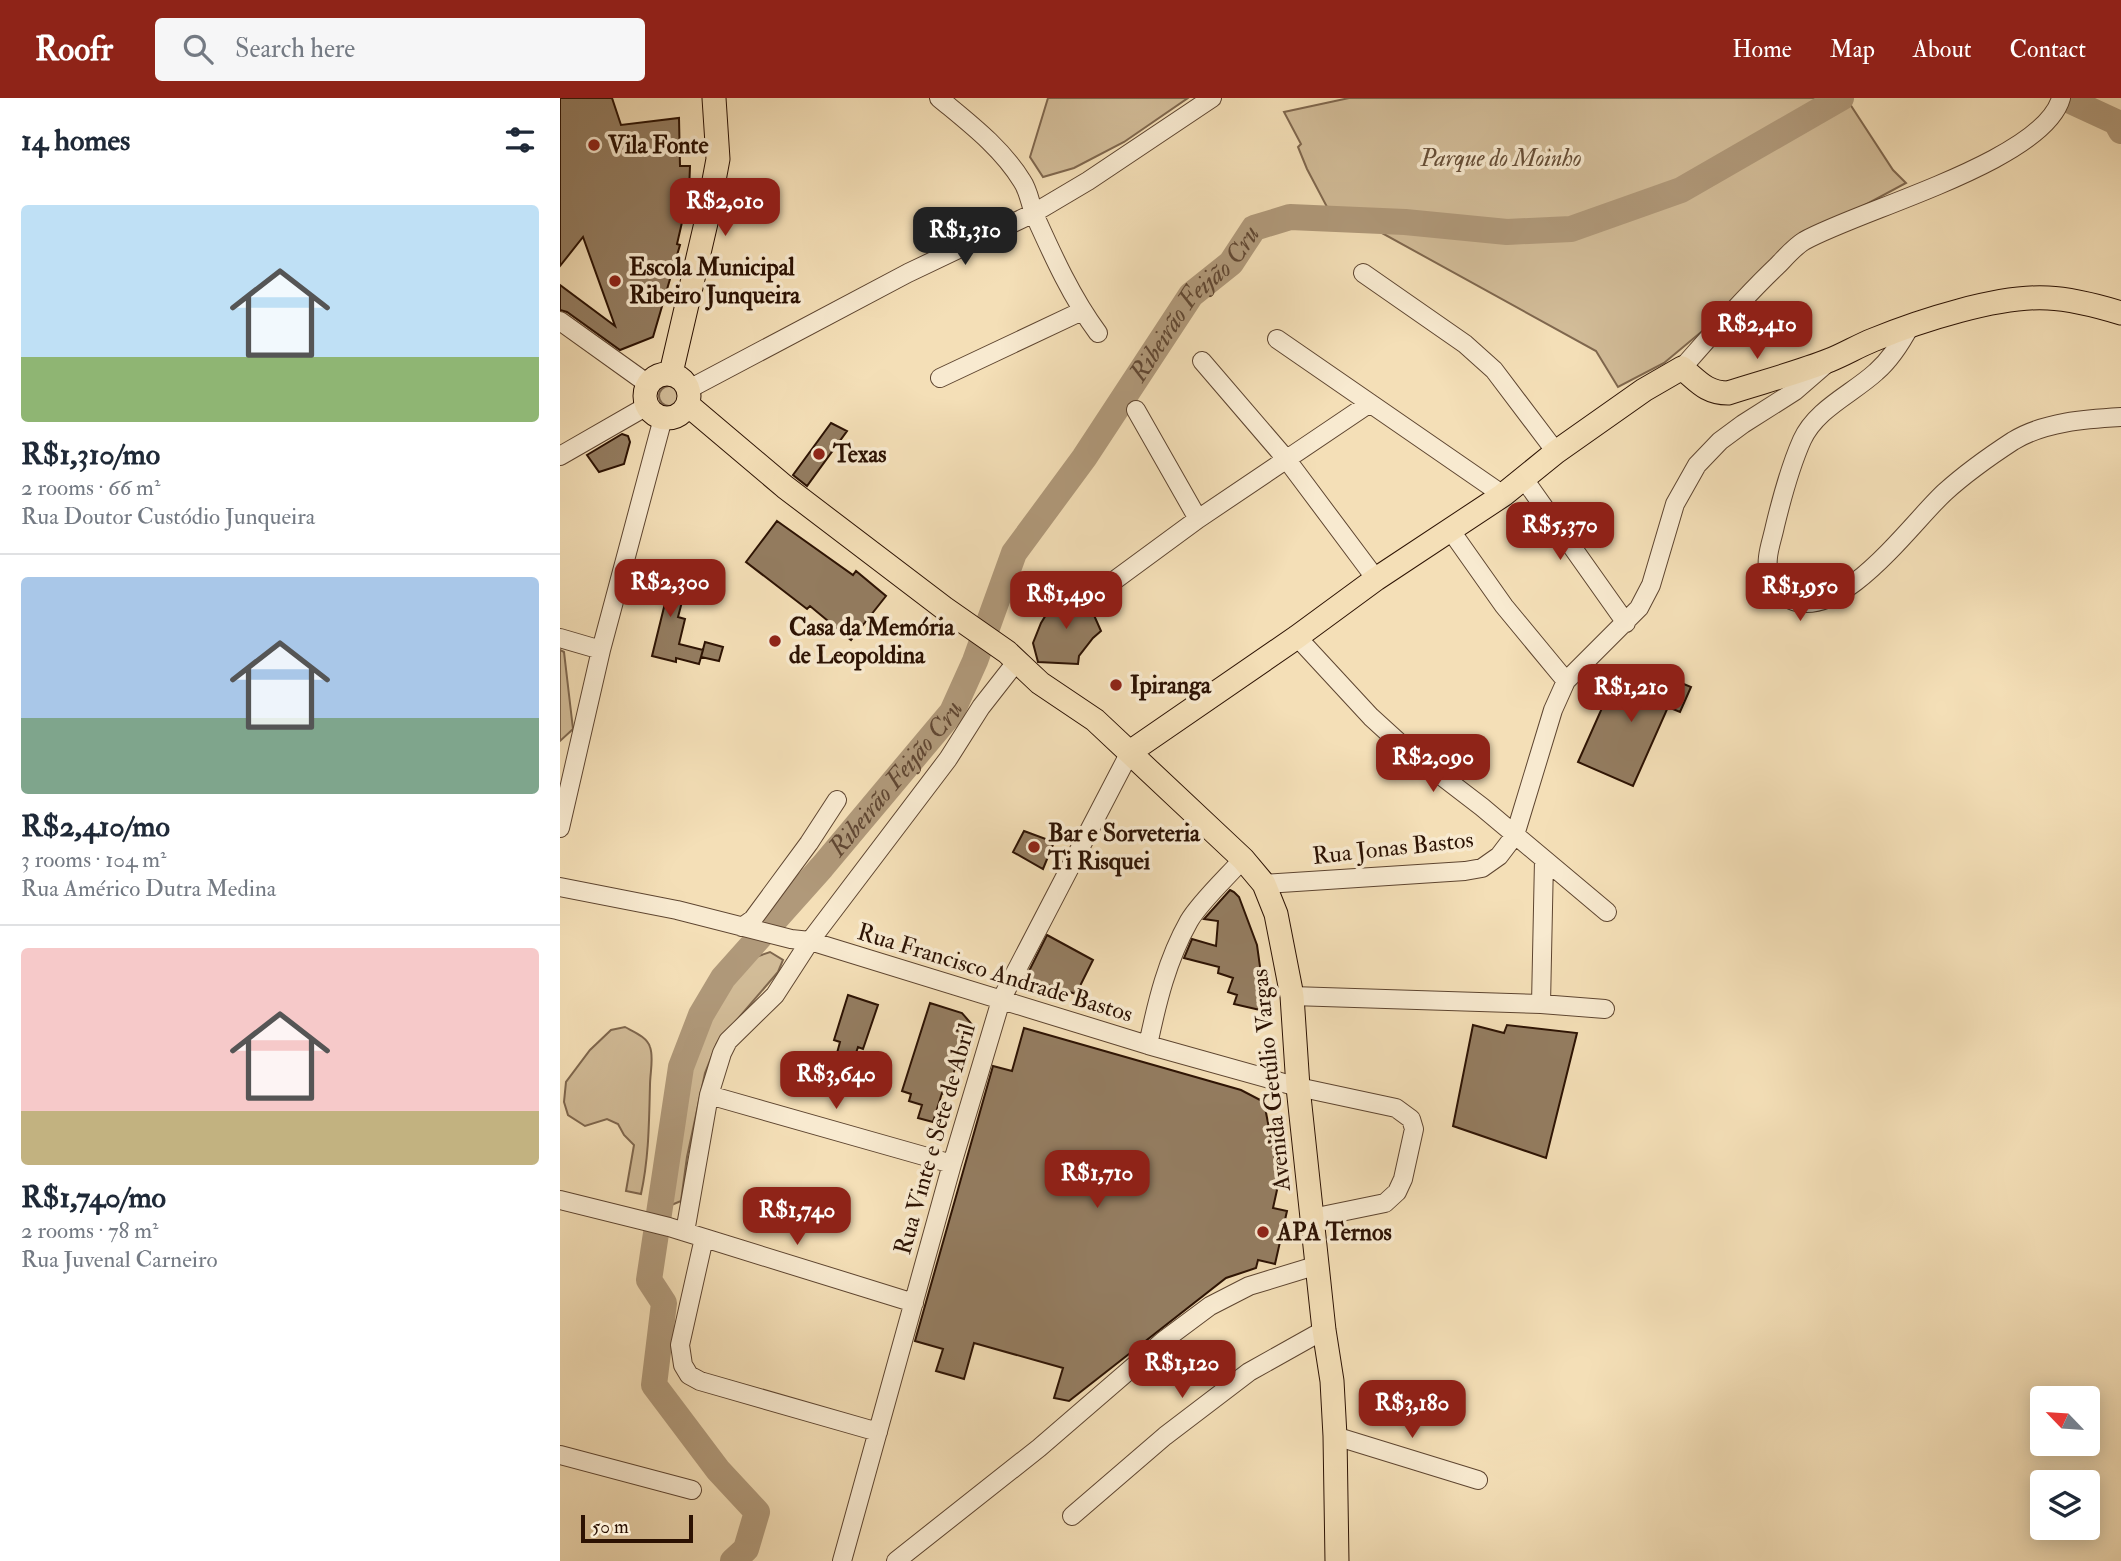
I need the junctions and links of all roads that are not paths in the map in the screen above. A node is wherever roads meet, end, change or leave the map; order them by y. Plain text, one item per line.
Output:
1 (714, 98) edge
2 (939, 98) edge
3 (1212, 98) edge
4 (2060, 104) edge
5 (1034, 213) junction
6 (1363, 273) dead end
7 (1082, 312) junction
8 (2121, 313) edge
9 (560, 321) edge
10 (1910, 326) junction
11 (1098, 333) dead end
12 (1277, 339) dead end
13 (1830, 360) junction
14 (1202, 361) dead end
15 (1682, 368) junction
16 (671, 373) junction
17 (940, 378) dead end
18 (688, 397) junction
19 (653, 403) junction
20 (1370, 403) junction
21 (1136, 410) dead end
22 (2121, 417) edge
23 (1556, 452) junction
24 (560, 456) edge
25 (1287, 460) junction
26 (1524, 479) junction
27 (1503, 495) junction
28 (1198, 519) junction
29 (1451, 531) junction
30 (1376, 579) junction
31 (1115, 580) dead end
32 (1626, 623) junction
33 (1297, 637) junction
34 (560, 638) edge
35 (601, 650) junction
36 (1012, 657) junction
37 (1566, 681) junction
38 (1130, 752) junction
39 (577, 754) junction
40 (560, 769) edge
41 (563, 800) edge
42 (837, 800) dead end
43 (560, 828) edge
44 (1515, 835) junction
45 (1243, 859) junction
46 (1544, 860) junction
47 (1264, 884) junction
48 (560, 887) edge
49 (1607, 912) dead end
50 (747, 928) junction
51 (810, 941) junction
52 (1292, 996) junction
53 (1001, 1000) junction
54 (1541, 1004) junction
55 (1605, 1009) dead end
56 (1148, 1045) junction
57 (1298, 1087) junction
58 (709, 1095) junction
59 (952, 1164) junction
60 (560, 1200) edge
61 (1312, 1218) junction
62 (677, 1230) junction
63 (704, 1238) junction
64 (1318, 1265) junction
65 (914, 1303) junction
66 (1324, 1330) junction
67 (878, 1432) junction
68 (1335, 1436) junction
69 (560, 1455) edge
70 (1478, 1480) dead end
71 (692, 1490) dead end
72 (1072, 1516) dead end
73 (842, 1561) edge
74 (896, 1561) edge
75 (1337, 1561) edge

1 - 16 main road
2 - 5 street
3 - 5 street
4 - 15 street
5 - 7 street
5 - 18 street
6 - 23 street
7 - 11 street
7 - 17 street
8 - 10 main road
9 - 19 street
10 - 13 main road
10 - 22 street
12 - 20 street
13 - 15 main road
13 - 32 street
14 - 25 street
15 - 23 main road
16 - 18 main road
16 - 19 main road
18 - 19 main road
18 - 36 main road, Avenida Getúlio Vargas
19 - 24 street
19 - 35 street
20 - 25 street
20 - 27 street
21 - 28 street
23 - 26 main road
25 - 28 street
25 - 30 street
26 - 27 main road
26 - 32 street
27 - 29 main road
28 - 31 street
29 - 30 main road
29 - 37 street
30 - 33 main road
32 - 37 street
33 - 38 main road
33 - 44 street
34 - 35 street
35 - 39 street
36 - 38 main road, Avenida Getúlio Vargas
36 - 51 street
37 - 44 street
38 - 45 main road, Avenida Getúlio Vargas
38 - 53 street, Rua Vinte e Sete de Abril
39 - 40 street
39 - 41 street
41 - 43 street
42 - 50 street
44 - 46 street
44 - 47 street, Rua Jonas Bastos
45 - 47 main road, Avenida Getúlio Vargas
45 - 56 street
46 - 49 street
46 - 54 street
47 - 52 main road, Avenida Getúlio Vargas
48 - 50 street, Rua Francisco Andrade Bastos
50 - 51 street, Rua Francisco Andrade Bastos
51 - 53 street, Rua Francisco Andrade Bastos
51 - 58 street
52 - 54 street
52 - 57 main road, Avenida Getúlio Vargas
53 - 56 street, Rua Francisco Andrade Bastos
53 - 59 street, Rua Vinte e Sete de Abril
54 - 55 street
56 - 57 street, Rua Francisco Andrade Bastos
57 - 61 main road, Avenida Getúlio Vargas
57 - 61 street, Rua Francisco Andrade Bastos
58 - 59 street
58 - 62 street
59 - 65 street, Rua Vinte e Sete de Abril
60 - 62 street
61 - 64 main road, Avenida Getúlio Vargas
62 - 63 street
63 - 65 street
63 - 67 street
64 - 66 main road, Avenida Getúlio Vargas
64 - 74 street
65 - 67 street, Rua Vinte e Sete de Abril
66 - 68 main road, Avenida Getúlio Vargas
66 - 72 street
67 - 73 street, Rua Vinte e Sete de Abril
68 - 70 street
68 - 75 main road, Avenida Getúlio Vargas
69 - 71 street

